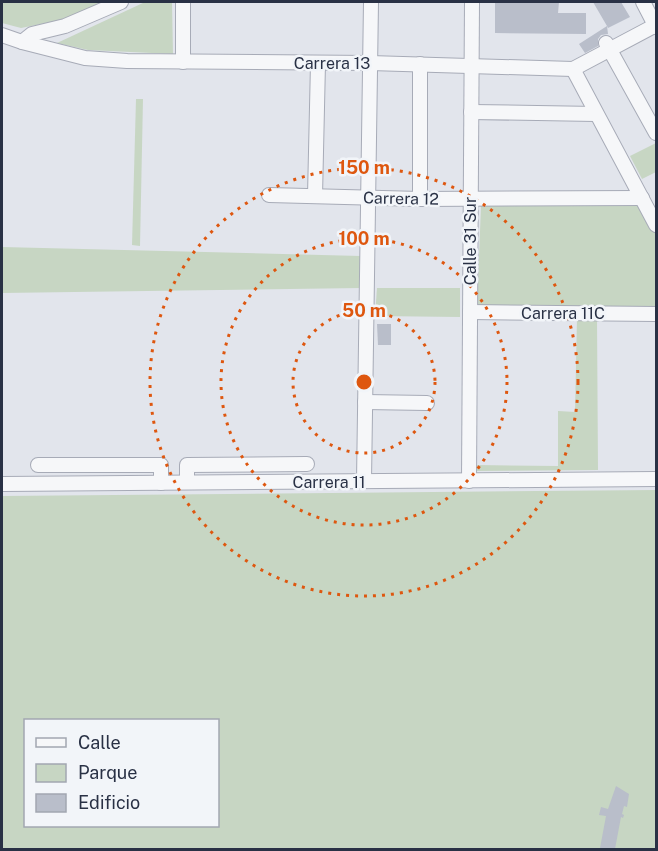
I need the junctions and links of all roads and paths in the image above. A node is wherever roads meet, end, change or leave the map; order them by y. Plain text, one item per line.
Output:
1 (121, 2) edge
2 (183, 2) edge
3 (371, 2) edge
4 (472, 2) edge
5 (643, 2) edge
6 (656, 26) edge
7 (49, 30) junction
8 (2, 35) edge
9 (22, 42) junction
10 (608, 46) junction
11 (50, 50) junction
12 (183, 62) junction
13 (318, 63) junction
14 (370, 63) junction
15 (420, 64) junction
16 (472, 65) junction
17 (573, 69) junction
18 (471, 112) junction
19 (596, 114) junction
20 (657, 133) edge
21 (269, 195) dead end
22 (315, 196) junction
23 (368, 198) junction
24 (471, 198) junction
25 (642, 198) junction
26 (420, 199) junction
27 (657, 225) edge
28 (470, 312) junction
29 (657, 314) edge
30 (365, 402) junction
31 (426, 404) dead end
32 (307, 464) dead end
33 (38, 465) dead end
34 (657, 479) edge
35 (364, 481) junction
36 (469, 481) junction
37 (187, 482) junction
38 (161, 483) junction
39 (2, 484) edge

1 - 7 street
2 - 12 street
3 - 14 street
4 - 16 street, Calle 31 Sur
5 - 6 street
6 - 10 street
7 - 9 street
7 - 11 street
8 - 9 street, Carrera 13
9 - 11 street, Carrera 13
10 - 17 street
10 - 20 street
11 - 12 street, Carrera 13
12 - 13 street, Carrera 13
13 - 14 street, Carrera 13
13 - 22 street
14 - 15 street, Carrera 13
14 - 23 street
15 - 16 street, Carrera 13
15 - 26 street
16 - 17 street, Carrera 13
16 - 18 street, Calle 31 Sur
17 - 19 street
18 - 19 street
18 - 24 street, Calle 31 Sur
19 - 25 street
21 - 22 street, Carrera 12
22 - 23 street, Carrera 12
23 - 26 street, Carrera 12
23 - 30 street
24 - 25 street, Carrera 12
24 - 26 street, Carrera 12
24 - 28 street, Calle 31 Sur
25 - 27 street
28 - 29 street, Carrera 11C
28 - 36 street, Calle 31 Sur
30 - 31 street
30 - 35 street
32 - 37 street
33 - 38 street
34 - 36 street, Carrera 11
35 - 36 street, Carrera 11
35 - 37 street, Carrera 11
37 - 38 street, Carrera 11
38 - 39 street, Carrera 11

